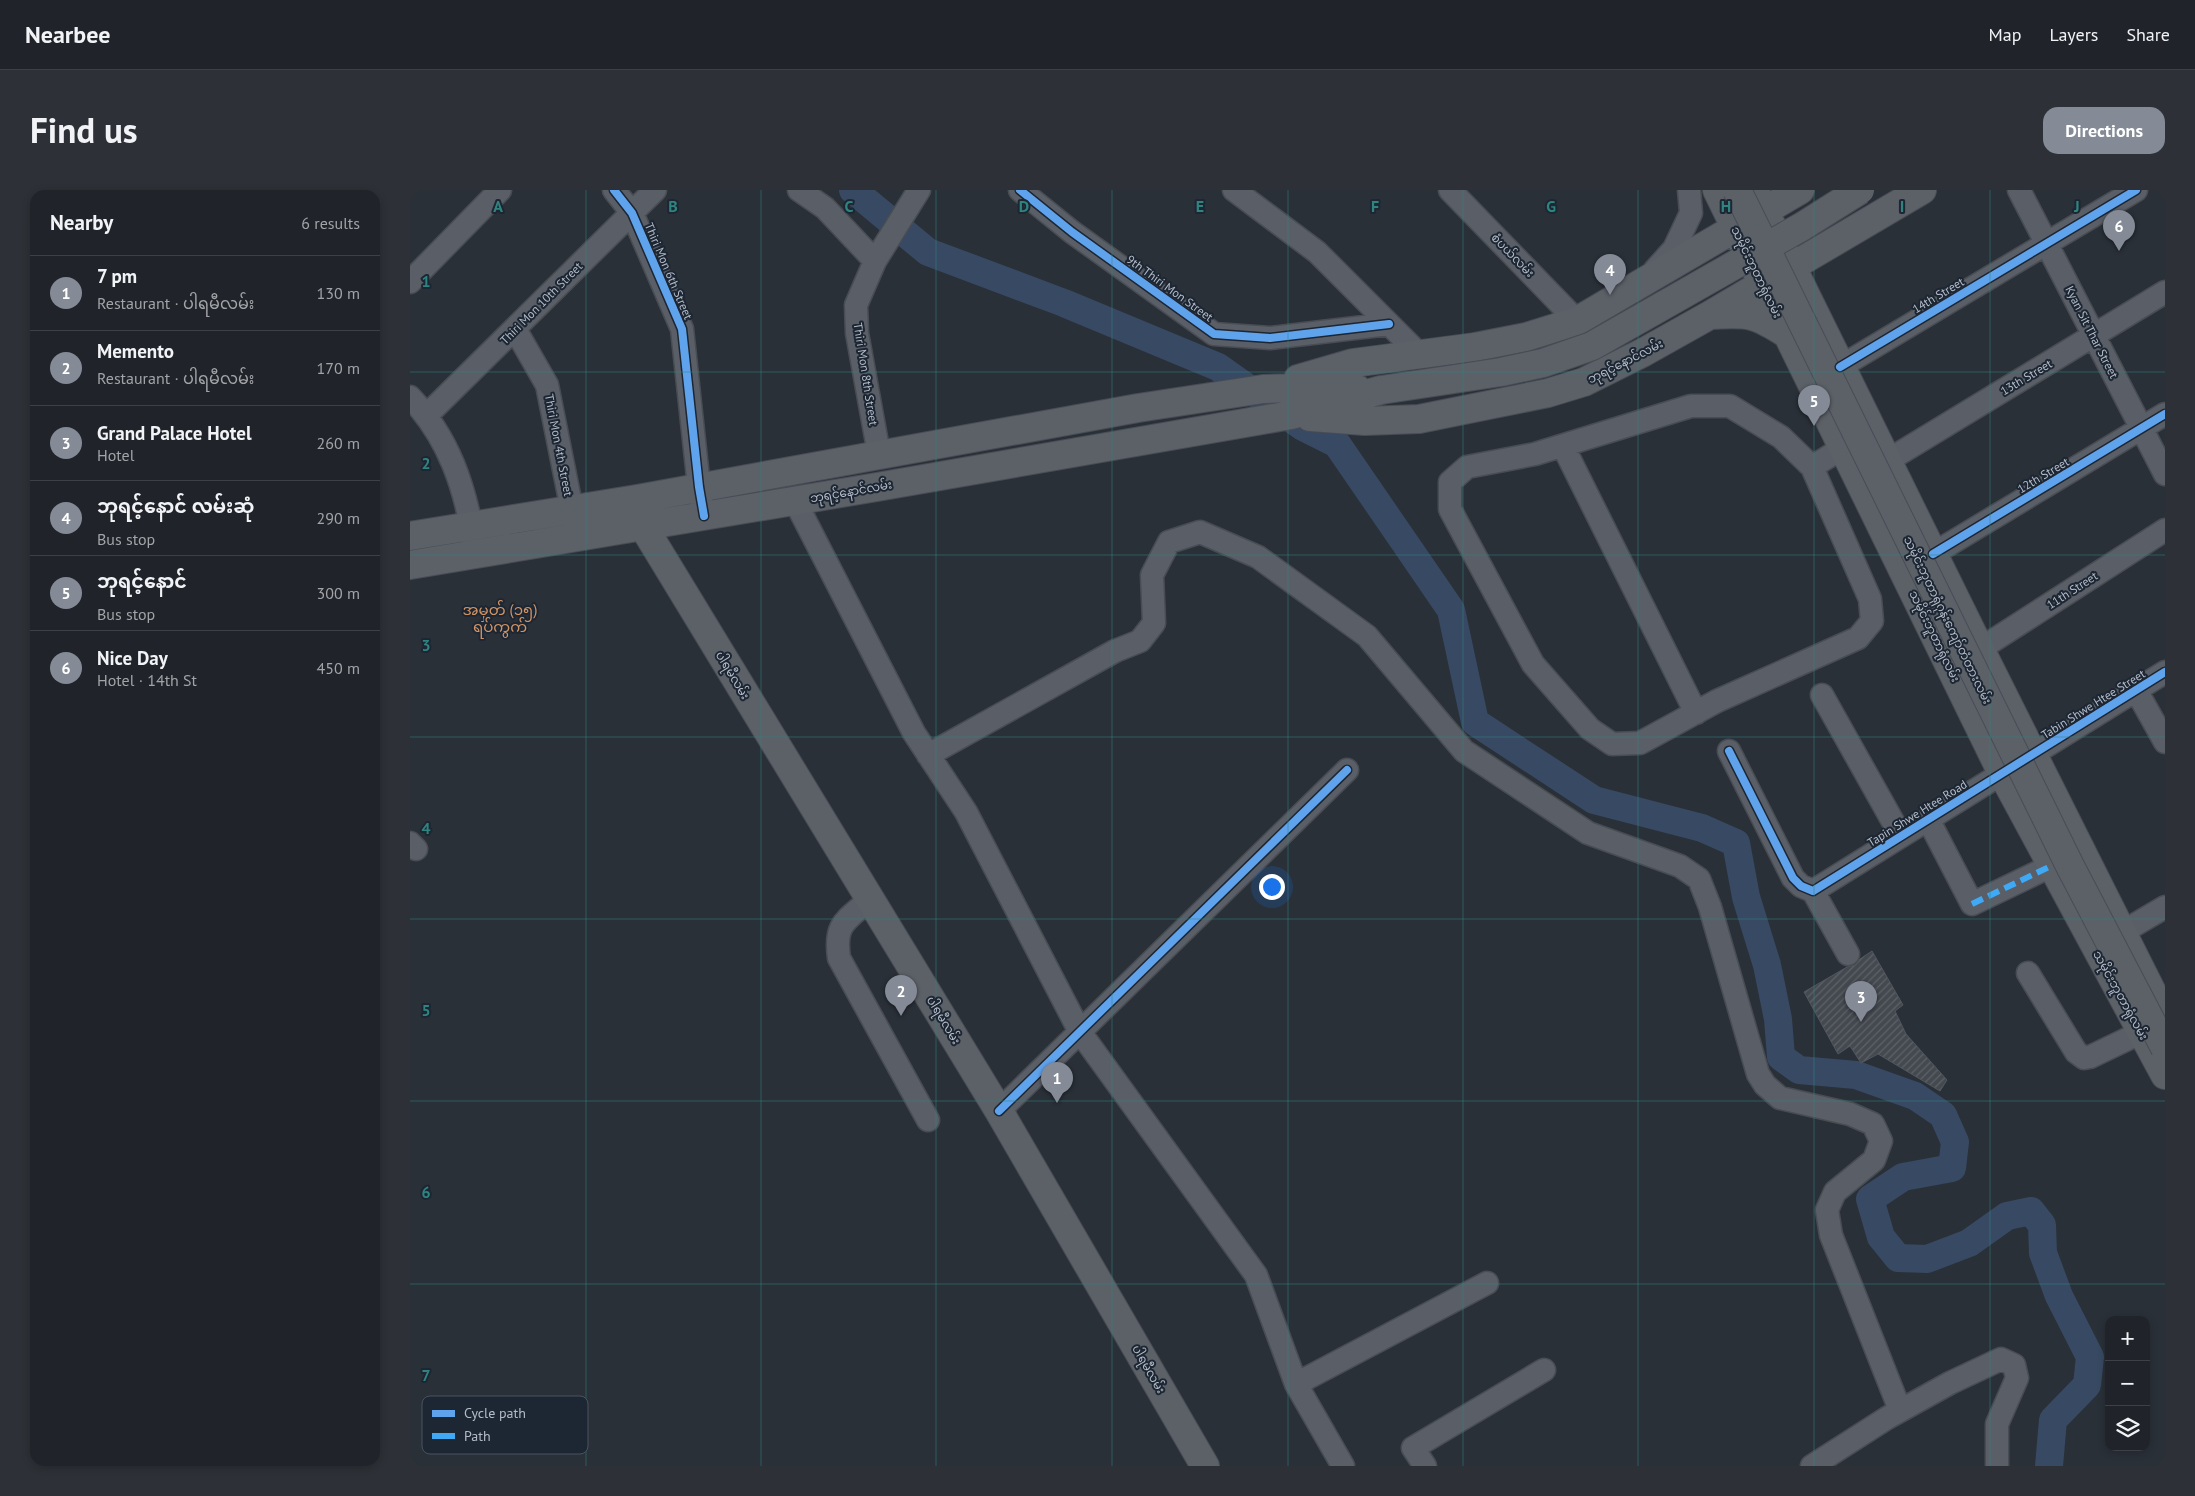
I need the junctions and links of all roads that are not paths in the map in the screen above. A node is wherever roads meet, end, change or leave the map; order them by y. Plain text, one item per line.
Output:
1 (500, 190) edge
2 (614, 190) edge
3 (655, 190) edge
4 (799, 190) edge
5 (1020, 190) edge
6 (1234, 190) edge
7 (1452, 190) edge
8 (1689, 190) edge
9 (1712, 190) edge
10 (1717, 190) edge
11 (1737, 190) edge
12 (1800, 190) edge
13 (1860, 190) edge
14 (1922, 190) edge
15 (2019, 190) edge
16 (2136, 190) edge
17 (916, 194) edge
18 (1759, 201) edge
19 (632, 213) junction
20 (1736, 229) junction
21 (2047, 244) junction
22 (874, 262) junction
23 (1678, 262) junction
24 (1791, 267) junction
25 (410, 282) edge
26 (1644, 282) junction
27 (1762, 284) junction
28 (2165, 292) edge
29 (1710, 315) junction
30 (1577, 321) junction
31 (1389, 324) junction
32 (515, 329) junction
33 (1787, 334) junction
34 (2094, 336) junction
35 (1420, 354) junction
36 (1840, 367) junction
37 (1263, 389) junction
38 (1381, 390) junction
39 (410, 397) edge
40 (2165, 414) edge
41 (427, 415) junction
42 (1291, 415) junction
43 (2142, 428) junction
44 (1563, 446) junction
45 (1844, 447) junction
46 (879, 454) junction
47 (1887, 460) junction
48 (1812, 467) junction
49 (776, 473) junction
50 (2165, 474) edge
51 (699, 487) junction
52 (637, 499) junction
53 (788, 502) junction
54 (572, 510) junction
55 (704, 516) junction
56 (643, 526) junction
57 (472, 527) junction
58 (2165, 530) edge
59 (410, 536) edge
60 (578, 538) junction
61 (1930, 549) junction
62 (476, 554) junction
63 (1898, 560) junction
64 (410, 565) edge
65 (1980, 649) junction
66 (2165, 672) edge
67 (2136, 690) junction
68 (1822, 695) dead end
69 (1696, 712) junction
70 (2165, 742) edge
71 (1729, 751) dead end
72 (928, 755) junction
73 (2033, 755) junction
74 (1347, 770) dead end
75 (2002, 773) junction
76 (1928, 819) junction
77 (1901, 836) junction
78 (2051, 866) junction
79 (1813, 891) junction
80 (870, 899) junction
81 (2165, 907) edge
82 (2121, 933) junction
83 (1848, 954) dead end
84 (2028, 973) dead end
85 (2165, 1018) edge
86 (1080, 1032) junction
87 (2142, 1032) junction
88 (2165, 1048) edge
89 (2165, 1076) edge
90 (999, 1111) junction
91 (928, 1120) dead end
92 (1487, 1283) dead end
93 (1544, 1370) dead end
94 (1296, 1384) junction
95 (1900, 1410) junction
96 (1205, 1466) edge
97 (1343, 1466) edge
98 (1425, 1466) edge
99 (1812, 1466) edge
100 (1997, 1466) edge

1 - 25 street
2 - 19 street, Thiri Mon 6th Street
3 - 19 street, Thiri Mon 10th Street
4 - 22 street
5 - 31 street, 9th Thiri Mon Street
6 - 31 street
7 - 30 street, စံပယ်လမ်း
8 - 26 street
9 - 23 main road
10 - 20 main road, သမိုင်းဘူတာရုံလမ်း
11 - 88 main road, သမိုင်းဘူတာရုံဂုန်းကျော်တံတားလမ်း, bridge
12 - 18 main road, ဘုရင့်နောင်လမ်း
13 - 38 main road, ဘုရင့်နောင်လမ်း, bridge
14 - 24 main road, ဘုရင့်နောင်လမ်း
15 - 21 street, Kyan Sit Thar Street
16 - 21 street, 14th Street
17 - 22 street, Thiri Mon 8th Street
18 - 20 main road, ဘုရင့်နောင်လမ်း
18 - 24 main road
19 - 32 street, Thiri Mon 10th Street
19 - 51 street, Thiri Mon 6th Street
20 - 23 main road, ဘုရင့်နောင်လမ်း
20 - 27 main road, သမိုင်းဘူတာရုံလမ်း
21 - 34 street, Kyan Sit Thar Street
21 - 36 street, 14th Street
22 - 46 street, Thiri Mon 8th Street
23 - 26 main road, ဘုရင့်နောင်လမ်း
24 - 27 main road, ဘုရင့်နောင်လမ်း
24 - 36 main road
26 - 30 main road, ဘုရင့်နောင်လမ်း
27 - 29 main road, ဘုရင့်နောင်လမ်း
27 - 33 main road, သမိုင်းဘူတာရုံလမ်း
28 - 34 street, 13th Street
29 - 33 main road
29 - 42 main road, ဘုရင့်နောင်လမ်း
30 - 35 main road, ဘုရင့်နောင်လမ်း
31 - 35 street
32 - 41 street, Thiri Mon 10th Street
32 - 54 street, Thiri Mon 4th Street
33 - 45 main road, သမိုင်းဘူတာရုံလမ်း
34 - 43 street, Kyan Sit Thar Street
34 - 47 street, 13th Street
35 - 37 main road, ဘုရင့်နောင်လမ်း
36 - 47 main road
37 - 38 main road, ဘုရင့်နောင်လမ်း
37 - 46 main road, ဘုရင့်နောင်လမ်း
38 - 42 main road, ဘုရင့်နောင်လမ်း
39 - 41 street
40 - 43 street, 12th Street
41 - 57 street
42 - 53 main road, ဘုရင့်နောင်လမ်း
43 - 50 street, Kyan Sit Thar Street
43 - 61 street, 12th Street
44 - 48 street
44 - 69 street
44 - 69 street
45 - 48 street
45 - 63 main road, သမိုင်းဘူတာရုံလမ်း
46 - 49 main road, ဘုရင့်နောင်လမ်း
47 - 61 main road
48 - 69 street
49 - 51 main road, ဘုရင့်နောင်လမ်း
49 - 53 main road
51 - 52 main road, ဘုရင့်နောင်လမ်း
51 - 55 street, Thiri Mon 6th Street
52 - 54 main road, ဘုရင့်နောင်လမ်း
52 - 56 main road, ပါရမီလမ်း
53 - 55 main road, ဘုရင့်နောင်လမ်း
53 - 72 street
54 - 57 main road, ဘုရင့်နောင်လမ်း
54 - 60 street, Thiri Mon 4th Street
55 - 56 main road, ဘုရင့်နောင်လမ်း
56 - 60 main road, ဘုရင့်နောင်လမ်း
56 - 80 main road, ပါရမီလမ်း
57 - 59 main road, ဘုရင့်နောင်လမ်း
57 - 62 street
58 - 65 street, 11th Street
60 - 62 main road, ဘုရင့်နောင်လမ်း
61 - 63 main road
61 - 65 main road
62 - 64 main road, ဘုရင့်နောင်လမ်း
63 - 75 main road, သမိုင်းဘူတာရုံလမ်း
65 - 73 main road
66 - 67 street, Tabin Shwe Htee Street
67 - 70 street
67 - 73 street, Tabin Shwe Htee Street
68 - 77 street
71 - 79 street
72 - 86 street
72 - 95 street
73 - 75 street, Tapin Shwe Htee Road
73 - 82 main road
74 - 86 street
75 - 76 street, Tapin Shwe Htee Road
75 - 78 main road, သမိုင်းဘူတာရုံလမ်း
76 - 77 street, Tapin Shwe Htee Road
76 - 78 street
77 - 79 street, Tapin Shwe Htee Road
78 - 87 main road, သမိုင်းဘူတာရုံလမ်း
79 - 83 street
80 - 90 main road, ပါရမီလမ်း
80 - 91 street
81 - 82 street
82 - 85 main road
84 - 87 street
86 - 90 street
86 - 94 street
87 - 89 main road, သမိုင်းဘူတာရုံလမ်း
90 - 96 main road, ပါရမီလမ်း
92 - 94 street
93 - 98 street
94 - 97 street
95 - 99 street
95 - 100 street

